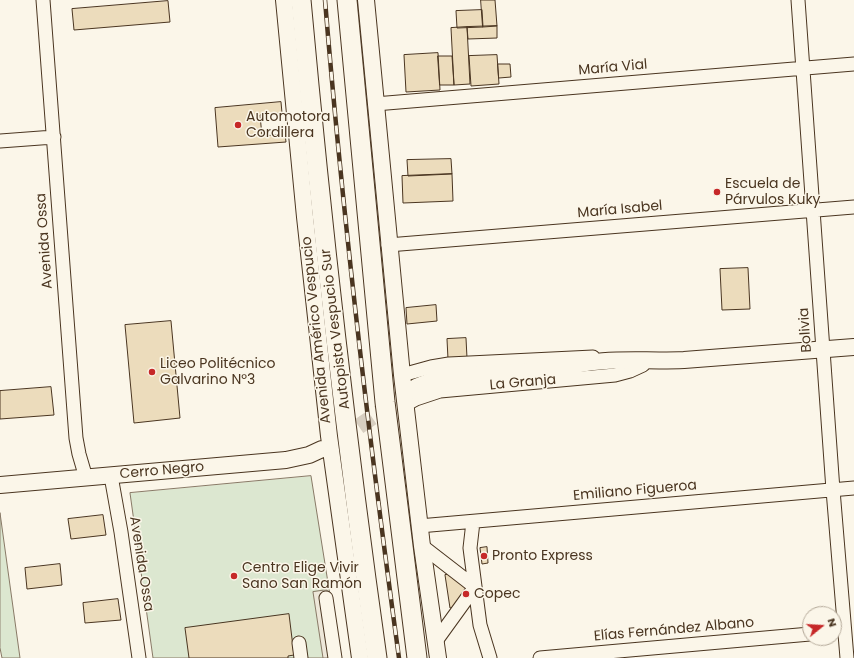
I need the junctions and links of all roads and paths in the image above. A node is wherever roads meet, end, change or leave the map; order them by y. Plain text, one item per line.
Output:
1 (44, 0) edge
2 (284, 0) edge
3 (301, 0) edge
4 (347, 0) edge
5 (366, 0) edge
6 (798, 0) edge
7 (854, 64) edge
8 (802, 68) junction
9 (375, 104) junction
10 (54, 137) junction
11 (0, 141) edge
12 (854, 206) edge
13 (813, 210) junction
14 (388, 245) junction
15 (854, 347) edge
16 (823, 350) junction
17 (624, 360) junction
18 (661, 361) junction
19 (643, 365) junction
20 (559, 369) junction
21 (402, 375) junction
22 (416, 387) tunnel mouth
23 (405, 405) junction
24 (325, 443) junction
25 (111, 476) junction
26 (86, 478) junction
27 (0, 485) edge
28 (854, 488) edge
29 (833, 490) junction
30 (473, 522) junction
31 (420, 526) junction
32 (422, 546) junction
33 (475, 587) junction
34 (326, 598) dead end
35 (844, 631) edge
36 (802, 635) edge
37 (436, 641) junction
38 (299, 643) dead end
39 (139, 658) edge
40 (301, 658) edge
41 (336, 658) edge
42 (360, 658) edge
43 (377, 658) edge
44 (417, 658) edge
45 (438, 658) edge
46 (490, 658) edge
47 (540, 658) edge
48 (847, 658) edge

1 - 10 street, Avenida Ossa
2 - 24 main road, Avenida Américo Vespucio
3 - 43 highway, Autopista Vespucio Sur
4 - 44 highway
5 - 9 main road
6 - 8 street, Bolivia
7 - 8 street, María Vial
8 - 9 street, María Vial
8 - 13 street, Bolivia
9 - 14 main road
10 - 11 street
10 - 26 street, Avenida Ossa
12 - 13 street, María Isabel
13 - 14 street, María Isabel
13 - 16 street, Bolivia
14 - 21 main road
15 - 16 main road, La Granja
16 - 18 main road, La Granja
16 - 29 street, Bolivia
17 - 18 main road, La Granja
17 - 20 main road, La Granja
17 - 21 street, La Granja
18 - 19 main road, La Granja
19 - 20 main road, La Granja
19 - 23 street, La Granja
20 - 22 main road, La Granja
21 - 23 main road
23 - 31 main road
24 - 25 main road
24 - 42 main road, Avenida Américo Vespucio
25 - 26 main road, Cerro Negro
25 - 39 street, Avenida Ossa
26 - 27 main road, Cerro Negro
28 - 29 street, Emiliano Figueroa
29 - 30 street, Emiliano Figueroa
29 - 35 street, Bolivia
30 - 31 street, Emiliano Figueroa
30 - 33 street
31 - 32 main road
32 - 33 street
32 - 37 main road
33 - 37 street
33 - 46 street
34 - 41 street
35 - 48 street, Bolivia
36 - 47 street, Elías Fernández Albano
37 - 45 main road
38 - 40 street

